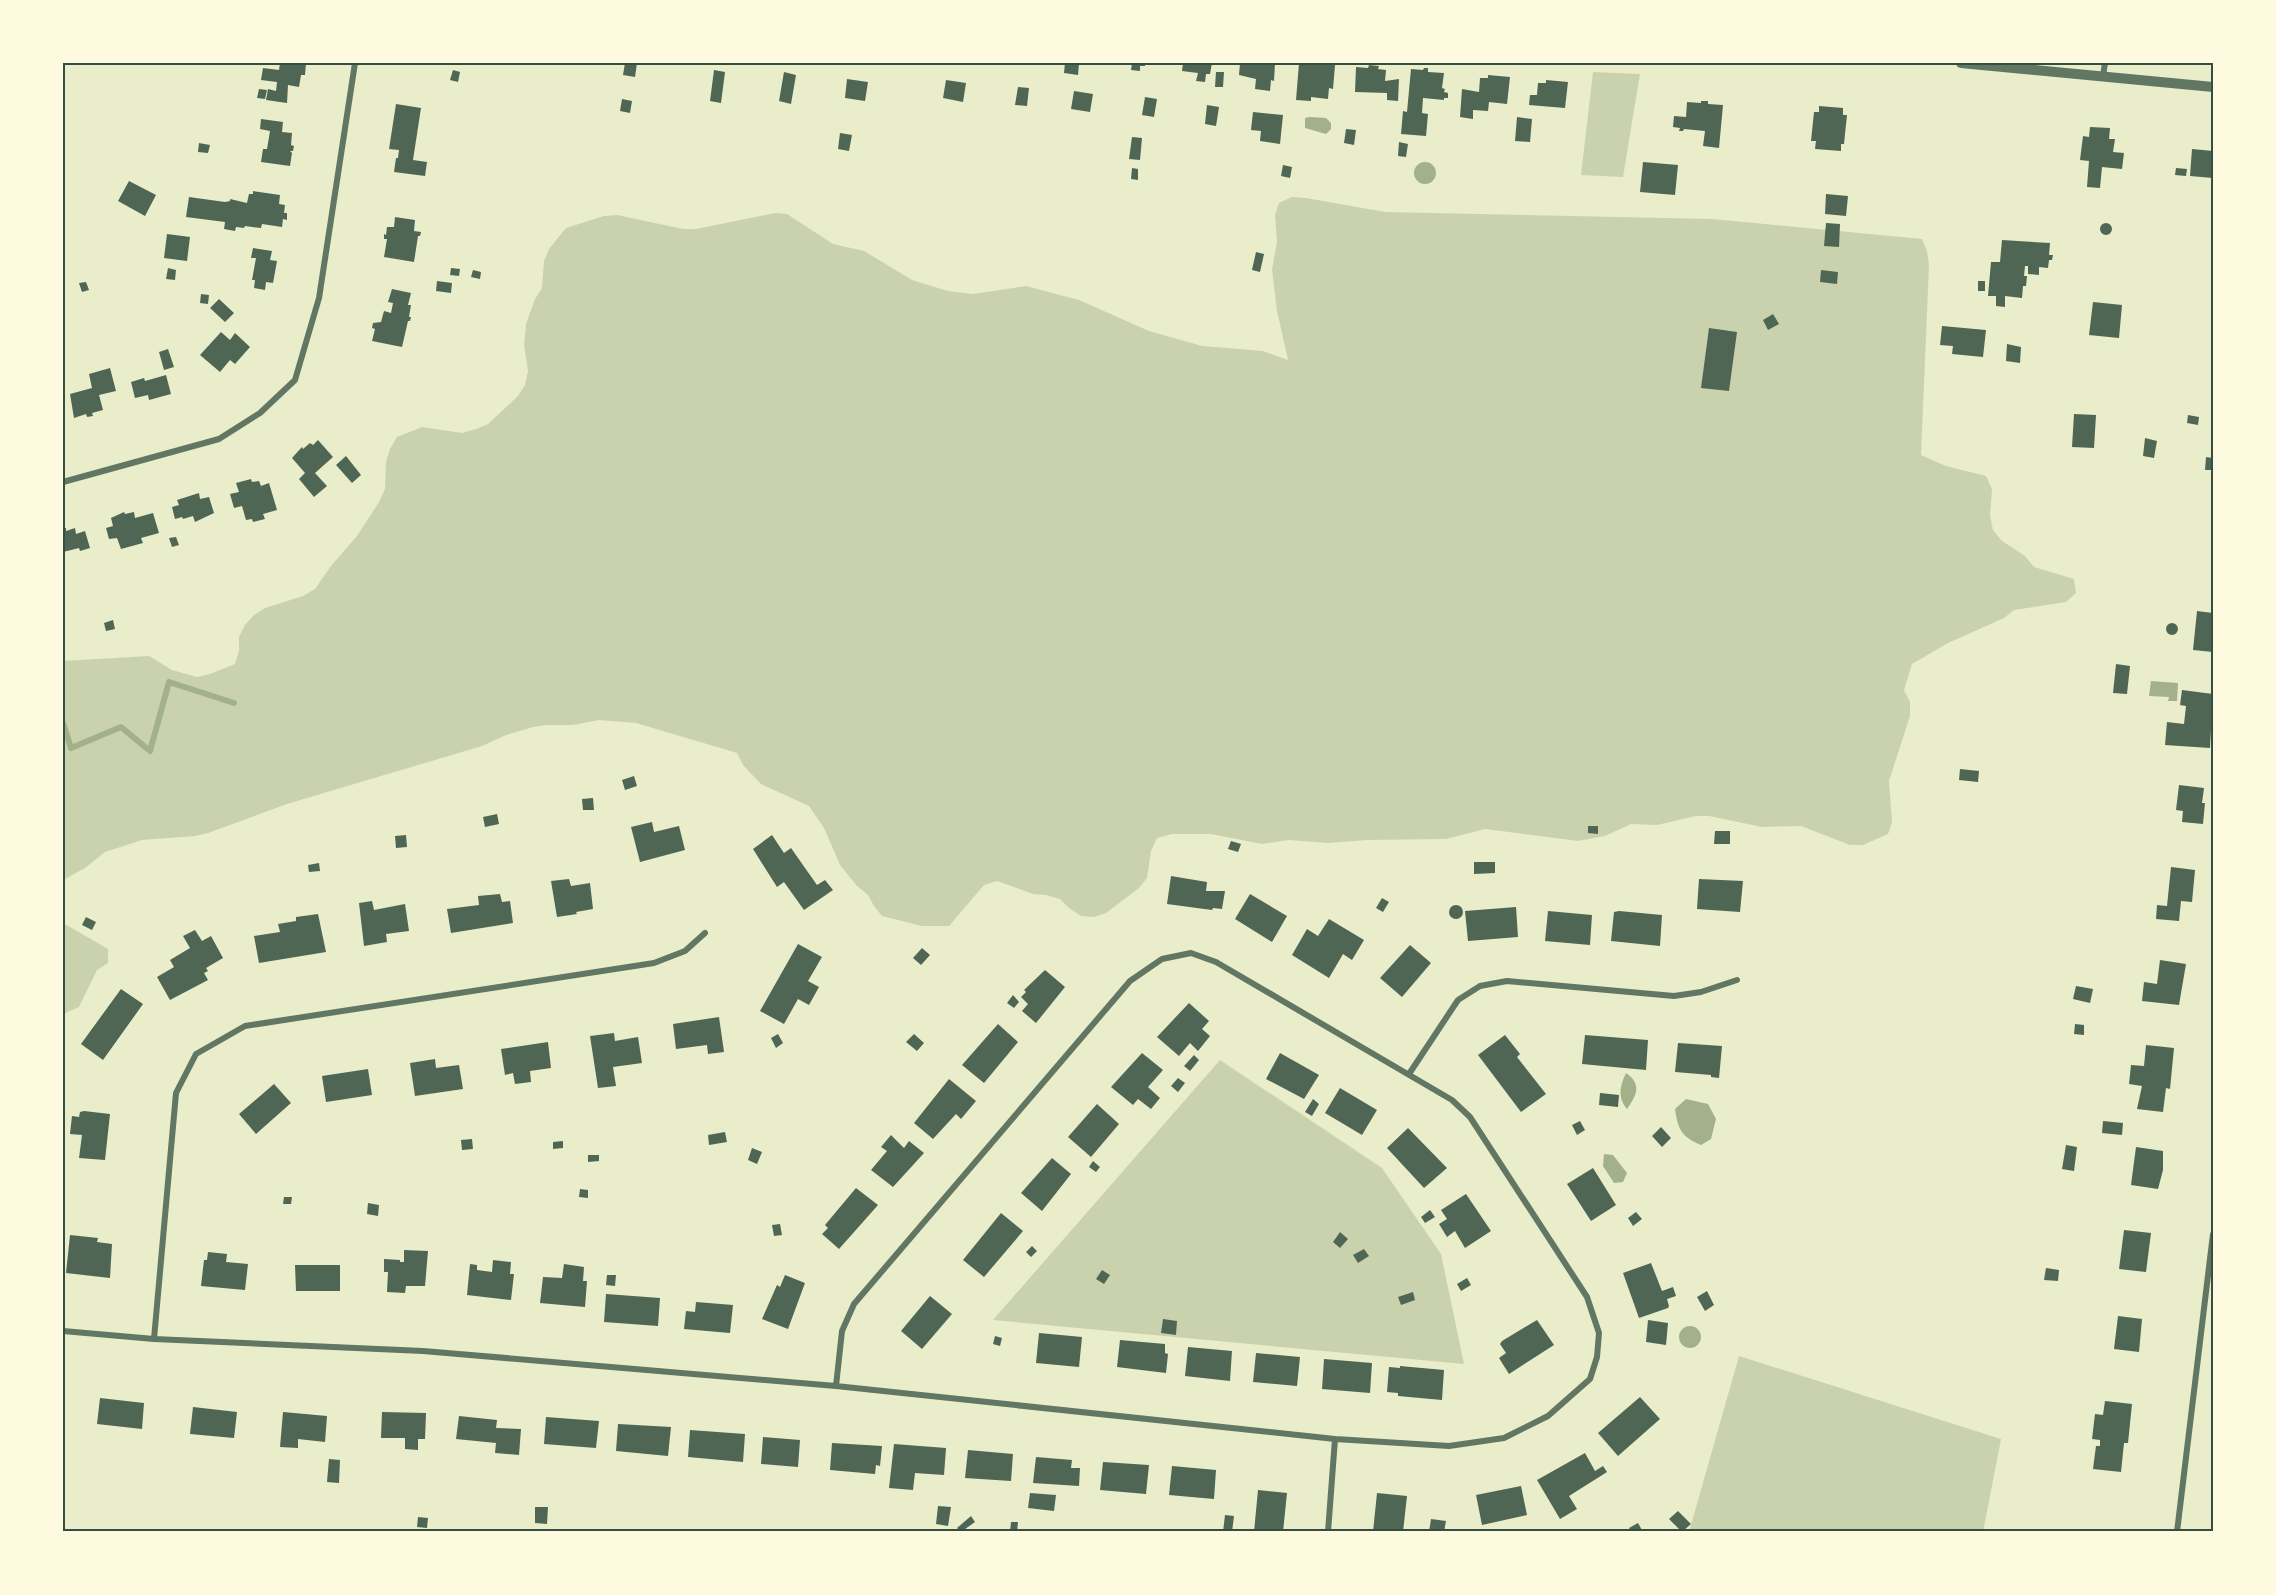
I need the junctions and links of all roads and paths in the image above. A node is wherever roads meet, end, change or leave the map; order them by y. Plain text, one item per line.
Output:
1 (355, 63) edge
2 (1961, 63) edge
3 (2105, 63) edge
4 (2103, 75) junction
5 (2213, 87) edge
6 (63, 482) edge
7 (705, 933) dead end
8 (1737, 980) dead end
9 (1409, 1074) junction
10 (2213, 1234) edge
11 (63, 1331) edge
12 (154, 1339) junction
13 (836, 1386) junction
14 (1335, 1439) junction
15 (1328, 1532) edge
16 (2177, 1532) edge

1 - 6 street
2 - 4 street
3 - 4 street
4 - 5 street
7 - 12 street
8 - 9 street
9 - 13 street
9 - 14 street
10 - 16 street
11 - 12 street
12 - 13 street
13 - 14 street
14 - 15 street

